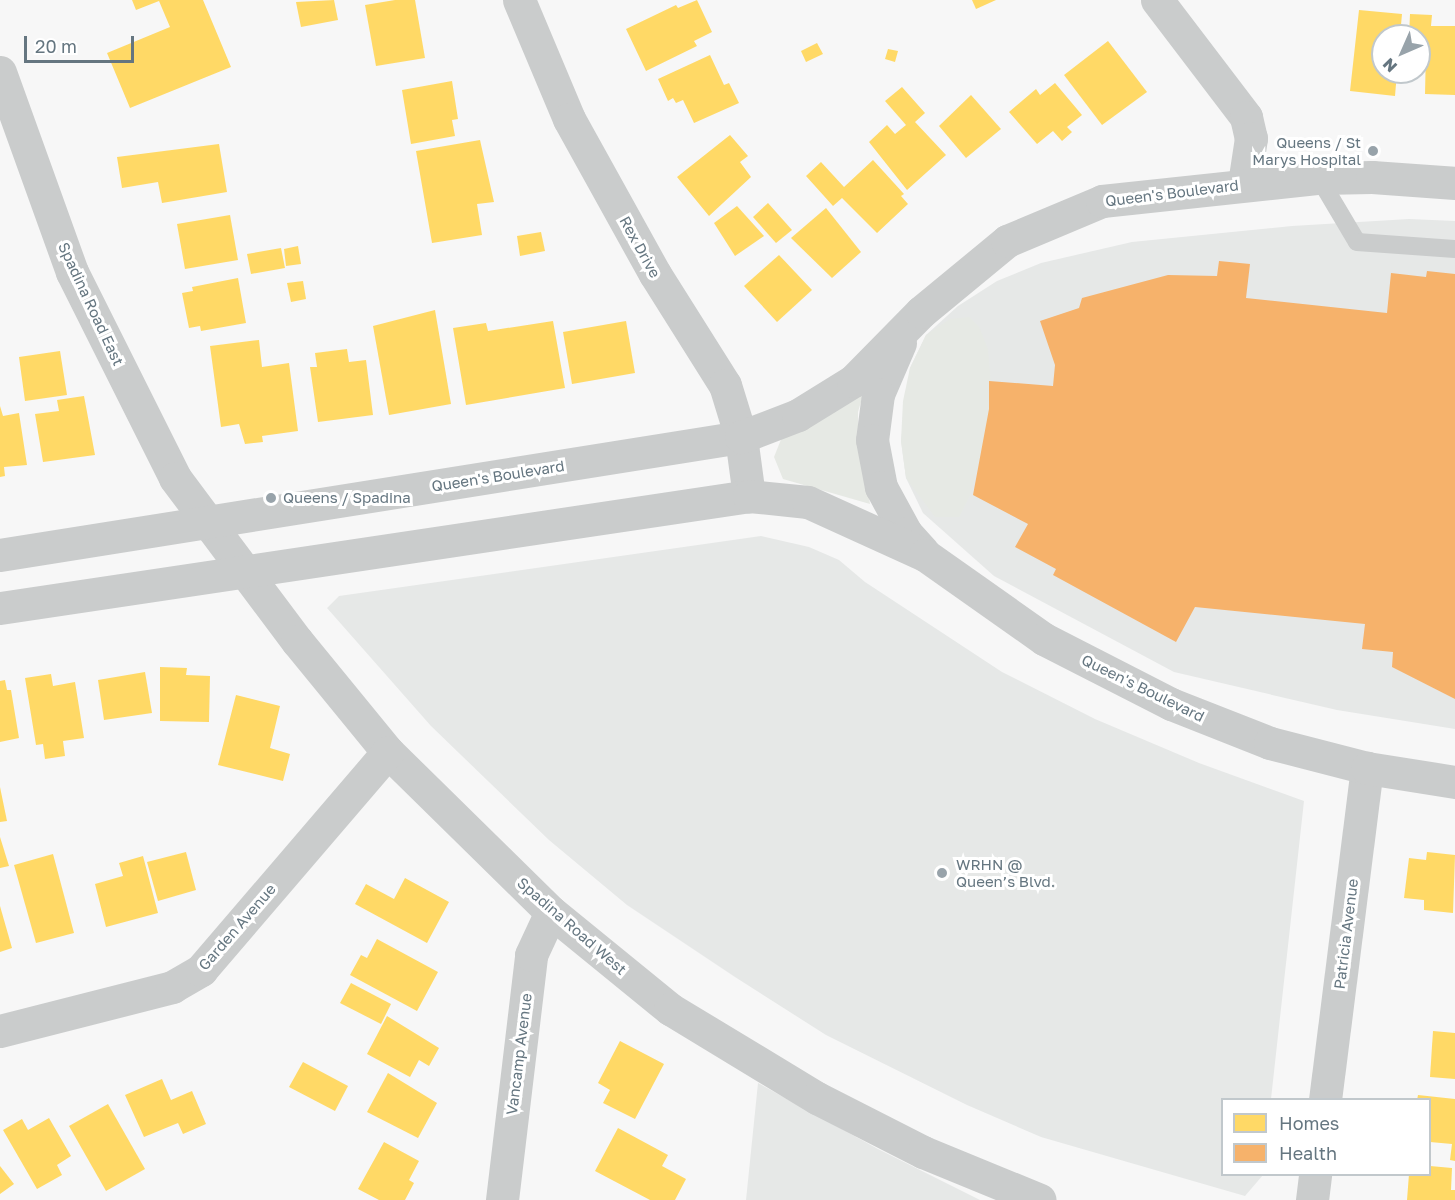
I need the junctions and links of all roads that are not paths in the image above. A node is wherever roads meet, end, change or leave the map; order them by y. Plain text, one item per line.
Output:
1 (519, 0) edge
2 (1157, 0) edge
3 (0, 72) edge
4 (1319, 178) junction
5 (1455, 183) edge
6 (1244, 184) junction
7 (1455, 249) edge
8 (921, 312) junction
9 (741, 437) junction
10 (749, 496) junction
11 (207, 523) junction
12 (0, 555) edge
13 (926, 555) junction
14 (243, 570) junction
15 (0, 608) edge
16 (388, 752) junction
17 (1366, 768) junction
18 (1455, 782) edge
19 (551, 912) junction
20 (0, 1031) edge
21 (1325, 1098) edge
22 (1315, 1176) edge
23 (502, 1200) edge
24 (1041, 1200) edge
25 (1312, 1200) edge

1 - 9 street, Rex Drive
2 - 6 street
3 - 11 street, Spadina Road East
4 - 5 street, Queen's Boulevard
4 - 6 street, Queen's Boulevard
4 - 7 lane
6 - 8 street, Queen's Boulevard
8 - 9 street, Queen's Boulevard
8 - 13 street, Queen's Boulevard
9 - 10 street, Rex Drive
9 - 11 street, Queen's Boulevard
10 - 13 street, Queen's Boulevard
10 - 14 street, Queen's Boulevard
11 - 12 street, Queen's Boulevard
11 - 14 street, Spadina Road West
13 - 17 street, Queen's Boulevard
14 - 15 street, Queen's Boulevard
14 - 16 street, Spadina Road West
16 - 19 street, Spadina Road West
16 - 20 street, Garden Avenue
17 - 18 street, Queen's Boulevard
17 - 21 street, Patricia Avenue
19 - 23 street, Vancamp Avenue
19 - 24 street, Spadina Road West
22 - 25 street

